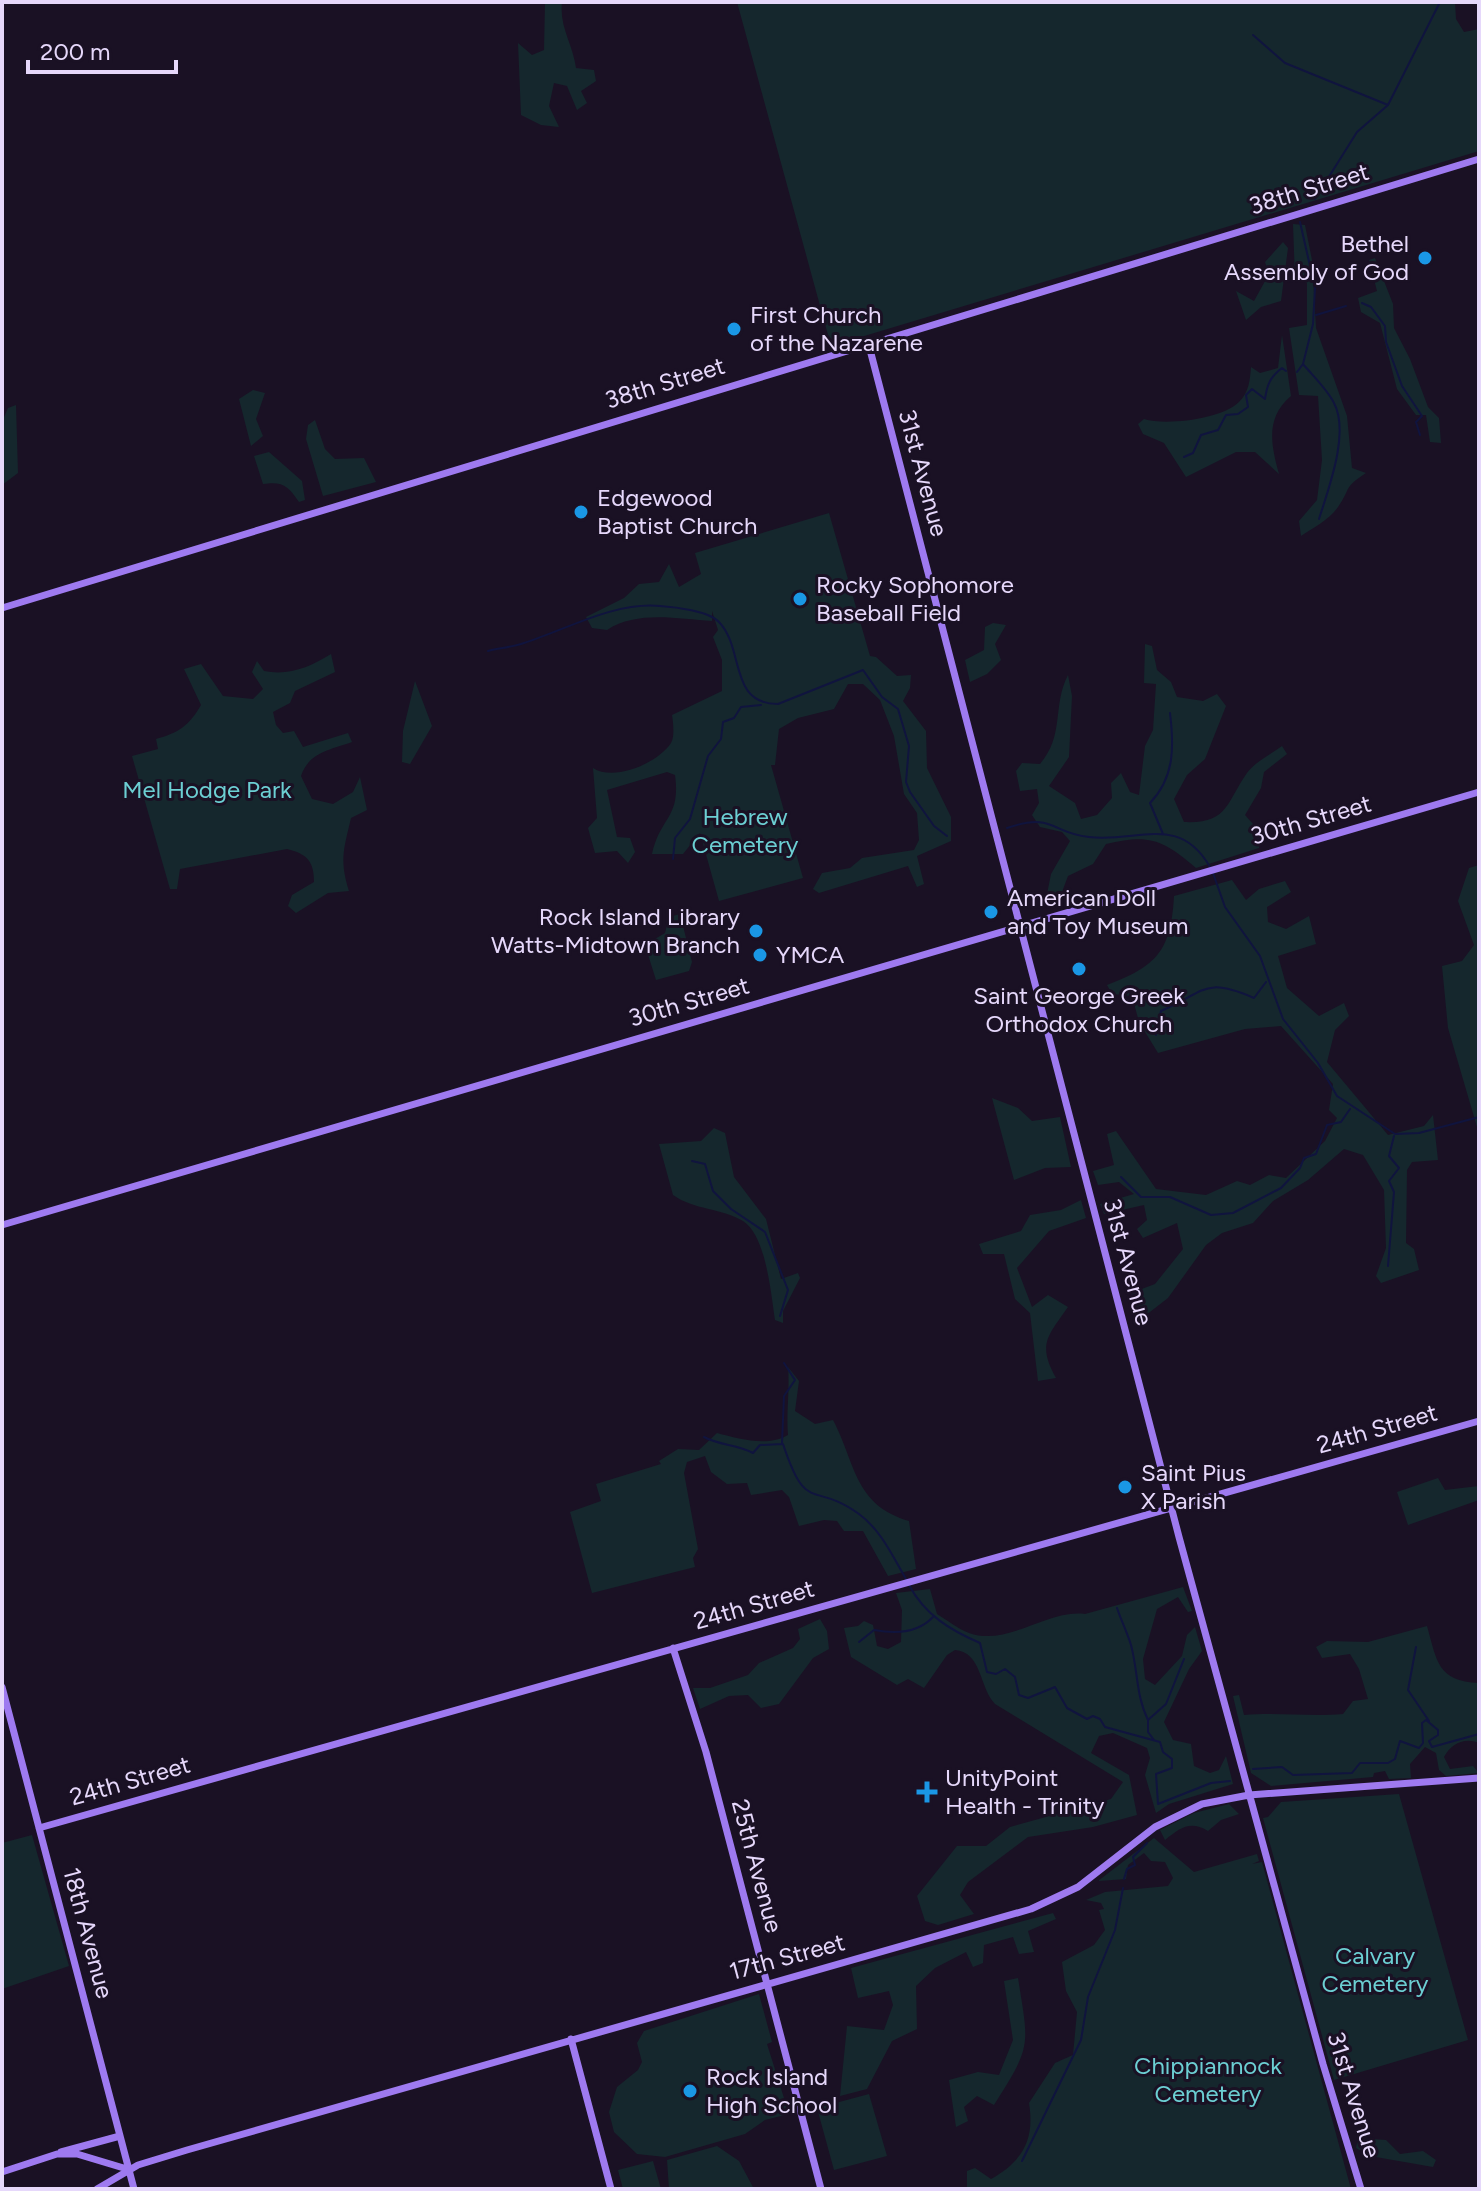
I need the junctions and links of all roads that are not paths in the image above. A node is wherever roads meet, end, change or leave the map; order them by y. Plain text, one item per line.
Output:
1 (1479, 159) edge
2 (868, 342) junction
3 (2, 608) edge
4 (1479, 792) edge
5 (1020, 926) junction
6 (2, 1225) edge
7 (1479, 1421) edge
8 (1172, 1507) junction
9 (673, 1648) junction
10 (2, 1690) edge
11 (1479, 1778) edge
12 (1249, 1795) junction
13 (39, 1828) junction
14 (766, 1983) junction
15 (571, 2039) junction
16 (120, 2136) junction
17 (57, 2154) junction
18 (129, 2169) junction
19 (2, 2172) edge
20 (97, 2189) edge
21 (134, 2189) edge
22 (611, 2189) edge
23 (821, 2189) edge
24 (1361, 2189) edge

1 - 2 street, 38th Street
2 - 3 street, 38th Street
2 - 5 street, 31st Avenue
4 - 5 street, 30th Street
5 - 6 street, 30th Street
5 - 8 street, 31st Avenue
7 - 8 street, 24th Street
8 - 9 street, 24th Street
8 - 12 street, 31st Avenue
9 - 13 street, 24th Street
9 - 14 street, 25th Avenue
10 - 13 street, 18th Avenue
11 - 12 street, 17th Street
12 - 14 street, 17th Street
12 - 24 street, 31st Avenue
13 - 16 street, 18th Avenue
14 - 15 street, 17th Street
14 - 23 street, 25th Avenue
15 - 18 street, 17th Street
15 - 22 street
16 - 17 street
16 - 18 street, 18th Avenue
17 - 18 street
17 - 19 street
18 - 20 street, 17th Street
18 - 21 street, 18th Avenue

